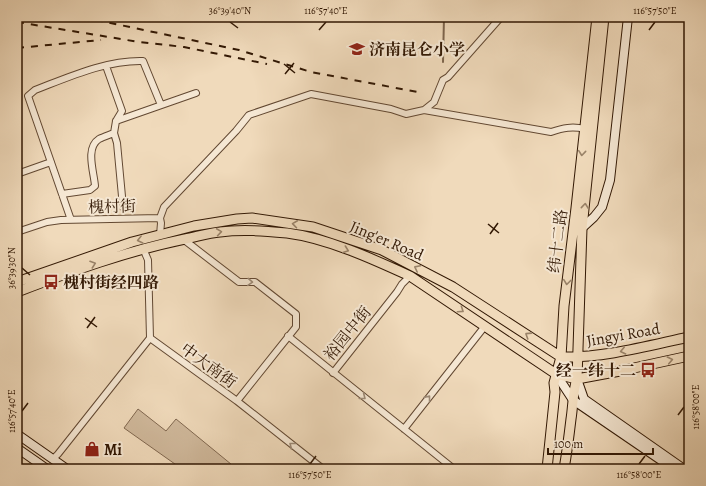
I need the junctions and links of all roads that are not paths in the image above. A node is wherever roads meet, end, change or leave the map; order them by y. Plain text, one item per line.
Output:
1 (501, 17) edge
2 (597, 17) edge
3 (604, 17) edge
4 (628, 17) edge
5 (106, 66) junction
6 (196, 93) dead end
7 (161, 105) junction
8 (424, 110) junction
9 (116, 121) junction
10 (585, 129) junction
11 (114, 133) junction
12 (51, 162) junction
13 (17, 174) edge
14 (62, 194) junction
15 (123, 207) dead end
16 (160, 218) junction
17 (71, 220) junction
18 (582, 228) junction
19 (17, 232) edge
20 (160, 235) junction
21 (183, 239) junction
22 (145, 248) junction
23 (410, 276) junction
24 (17, 282) edge
25 (17, 292) edge
26 (484, 326) junction
27 (288, 336) junction
28 (689, 337) edge
29 (150, 338) junction
30 (561, 356) junction
31 (689, 356) edge
32 (578, 357) junction
33 (333, 373) junction
34 (556, 374) junction
35 (577, 379) junction
36 (573, 400) junction
37 (237, 401) junction
38 (404, 429) junction
39 (17, 434) edge
40 (17, 448) edge
41 (53, 459) junction
42 (47, 469) edge
43 (67, 469) edge
44 (323, 469) edge
45 (454, 469) edge
46 (547, 469) edge
47 (564, 469) edge
48 (674, 469) edge
49 (684, 469) edge

1 - 8 street
2 - 10 main road, 纬十二路
18 -> 3 main road, 纬十二路
4 - 18 street
5 - 7 street
5 - 9 street
5 - 12 street
6 - 7 street
7 - 9 street
8 - 10 street
8 - 16 street
9 - 11 street
10 -> 30 main road, 纬十二路
11 - 14 street
11 - 15 street
12 - 13 street
12 - 14 street
14 - 17 street
16 - 17 street, 槐村街
16 - 20 street, 槐村街
17 - 19 street, 槐村街
18 - 32 main road, 纬十二路
20 -> 24 main road, Jing'er Road
30 -> 20 main road, Jing'er Road
21 - 22 main road, Jing'er Road
21 -> 23 main road, Jing'er Road
21 -> 27 street
25 -> 22 main road, Jing'er Road
22 - 29 street
23 -> 26 main road, Jing'er Road
23 - 33 street, 裕园中街
26 - 34 main road, Jing'er Road
38 -> 26 street
27 - 33 street, 裕园中街
27 - 37 street
28 -> 32 main road, Jingyi Road
29 - 37 street, 中大南街
29 - 41 street
30 - 32 main road, Jingyi Road
30 - 34 main road, 纬十二路
30 - 35 street, Jing'er Road
35 -> 31 main road
32 - 35 main road, 纬十二路
33 -> 38 street
34 - 35 main road
34 - 36 street, Jing'er Road
34 - 46 main road, 纬十二路
35 - 36 main road, 纬十二路
35 - 49 street, Jing'er Road
36 - 47 main road, 纬十二路
36 - 48 street, Jing'er Road
44 -> 37 street, 中大南街
38 - 45 street
39 - 41 street
40 - 42 street
41 - 43 street

